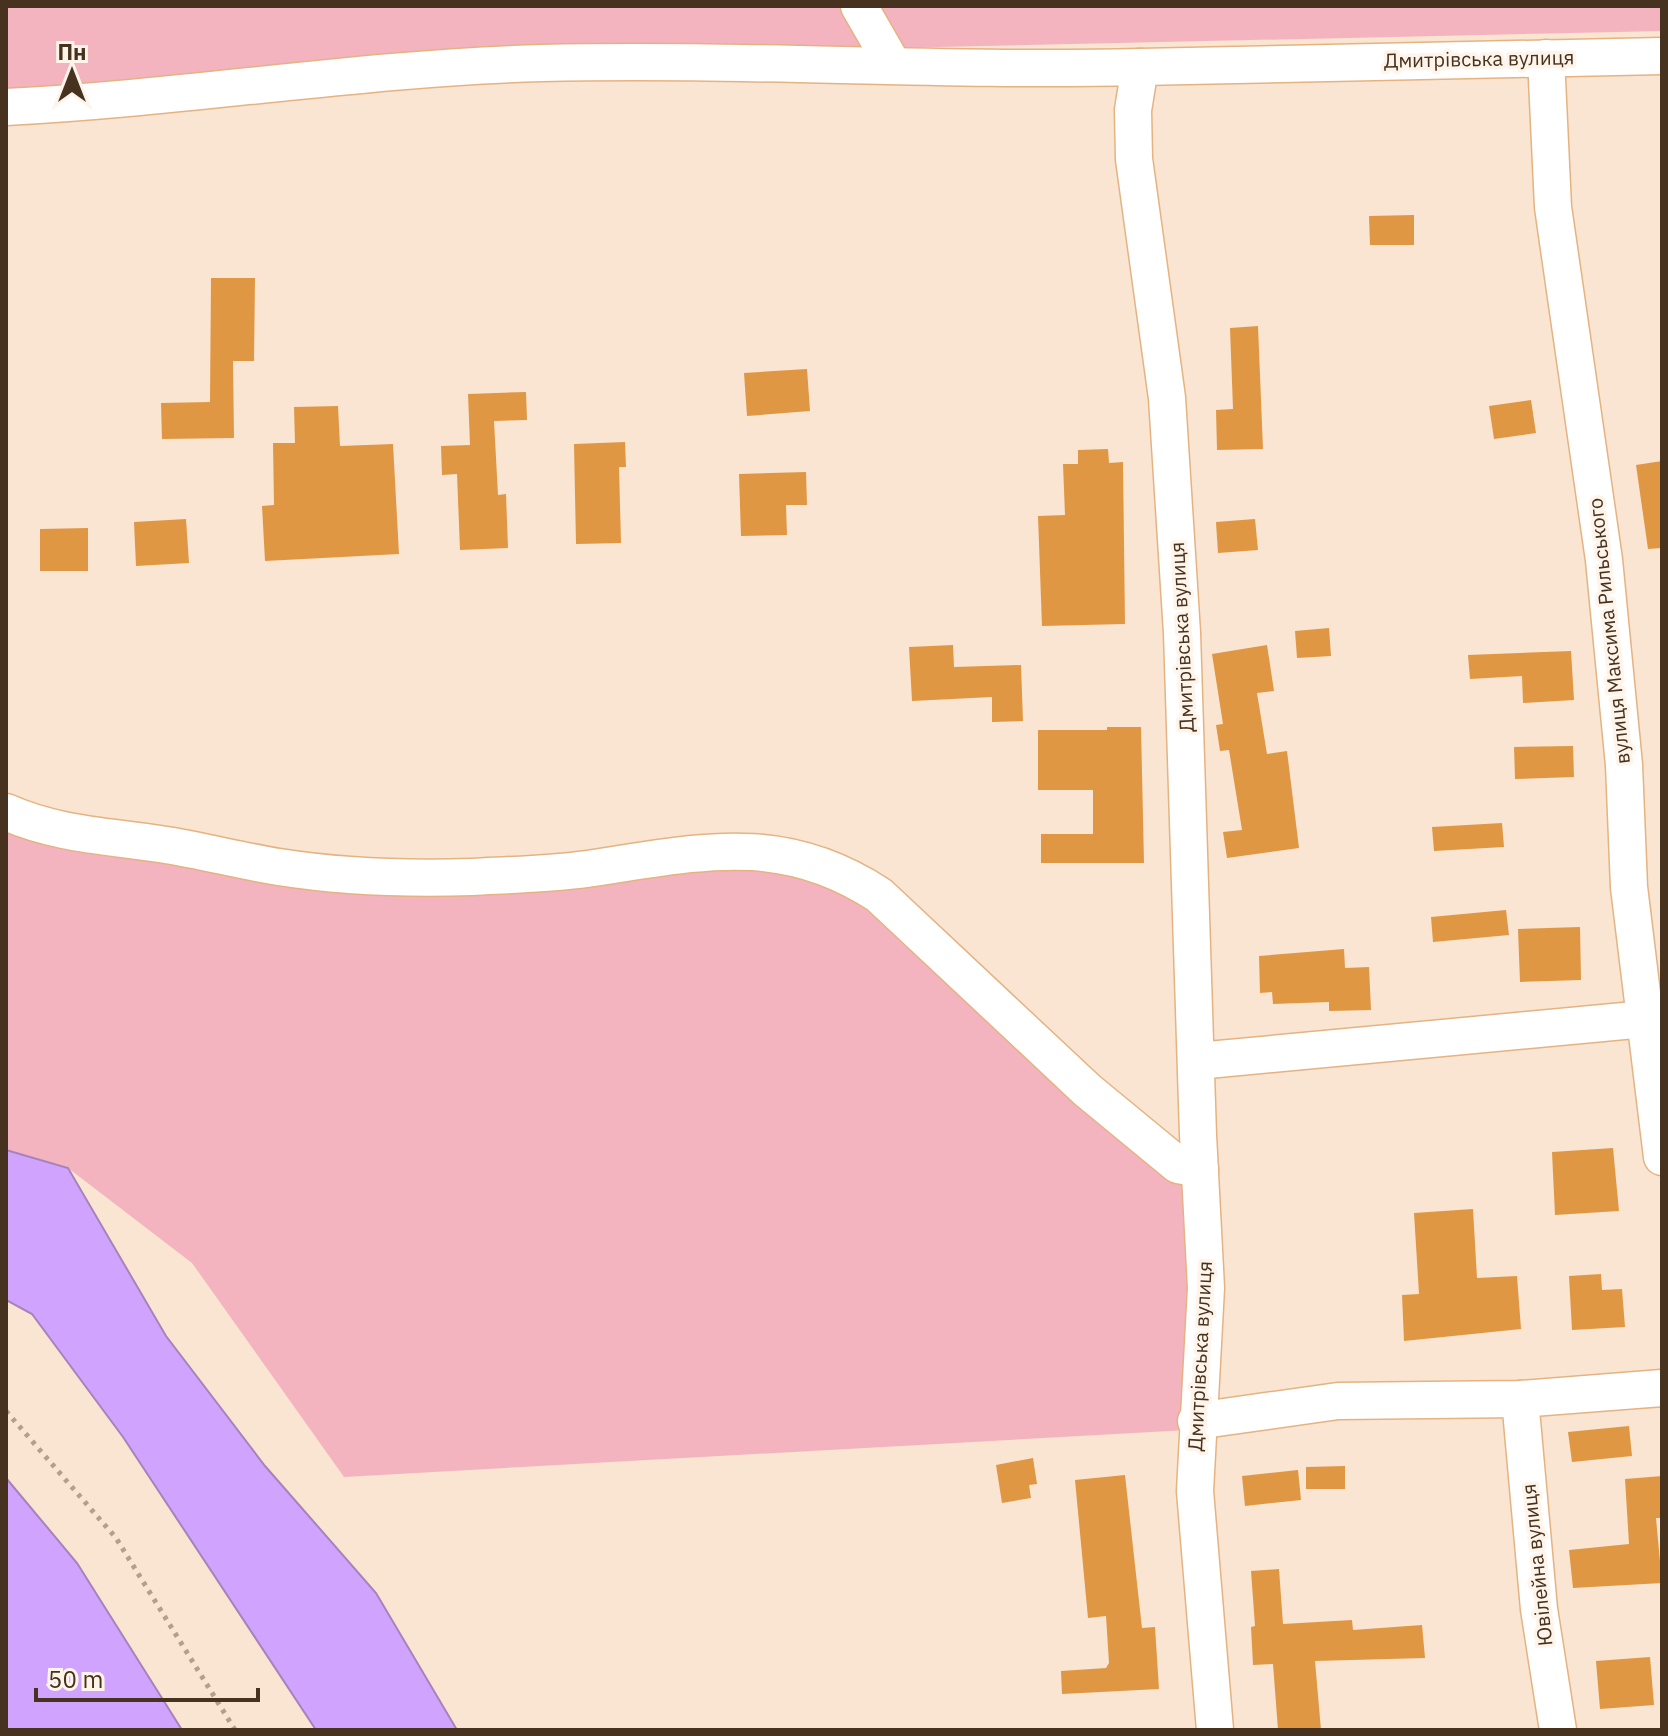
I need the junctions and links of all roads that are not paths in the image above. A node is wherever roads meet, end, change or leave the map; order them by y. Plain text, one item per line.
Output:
1 (859, 6) edge
2 (1662, 56) edge
3 (1546, 58) junction
4 (893, 65) junction
5 (1140, 67) junction
6 (6, 107) edge
7 (6, 812) edge
8 (1645, 1019) junction
9 (1197, 1061) junction
10 (1662, 1157) edge
11 (1200, 1169) junction
12 (1662, 1388) edge
13 (1520, 1399) junction
14 (1196, 1421) junction
15 (1215, 1730) edge
16 (1558, 1730) edge

1 - 4 street
2 - 3 street, Дмитрівська вулиця
3 - 5 street, Дмитрівська вулиця
3 - 8 street, вулиця Максима Рильського
4 - 5 street
4 - 6 street
5 - 9 street, Дмитрівська вулиця
7 - 11 street
8 - 9 street
8 - 10 street, вулиця Максима Рильського
9 - 11 street, Дмитрівська вулиця
11 - 14 street, Дмитрівська вулиця
12 - 13 street
13 - 14 street
13 - 16 street, Ювілейна вулиця
14 - 15 street, Дмитрівська вулиця

